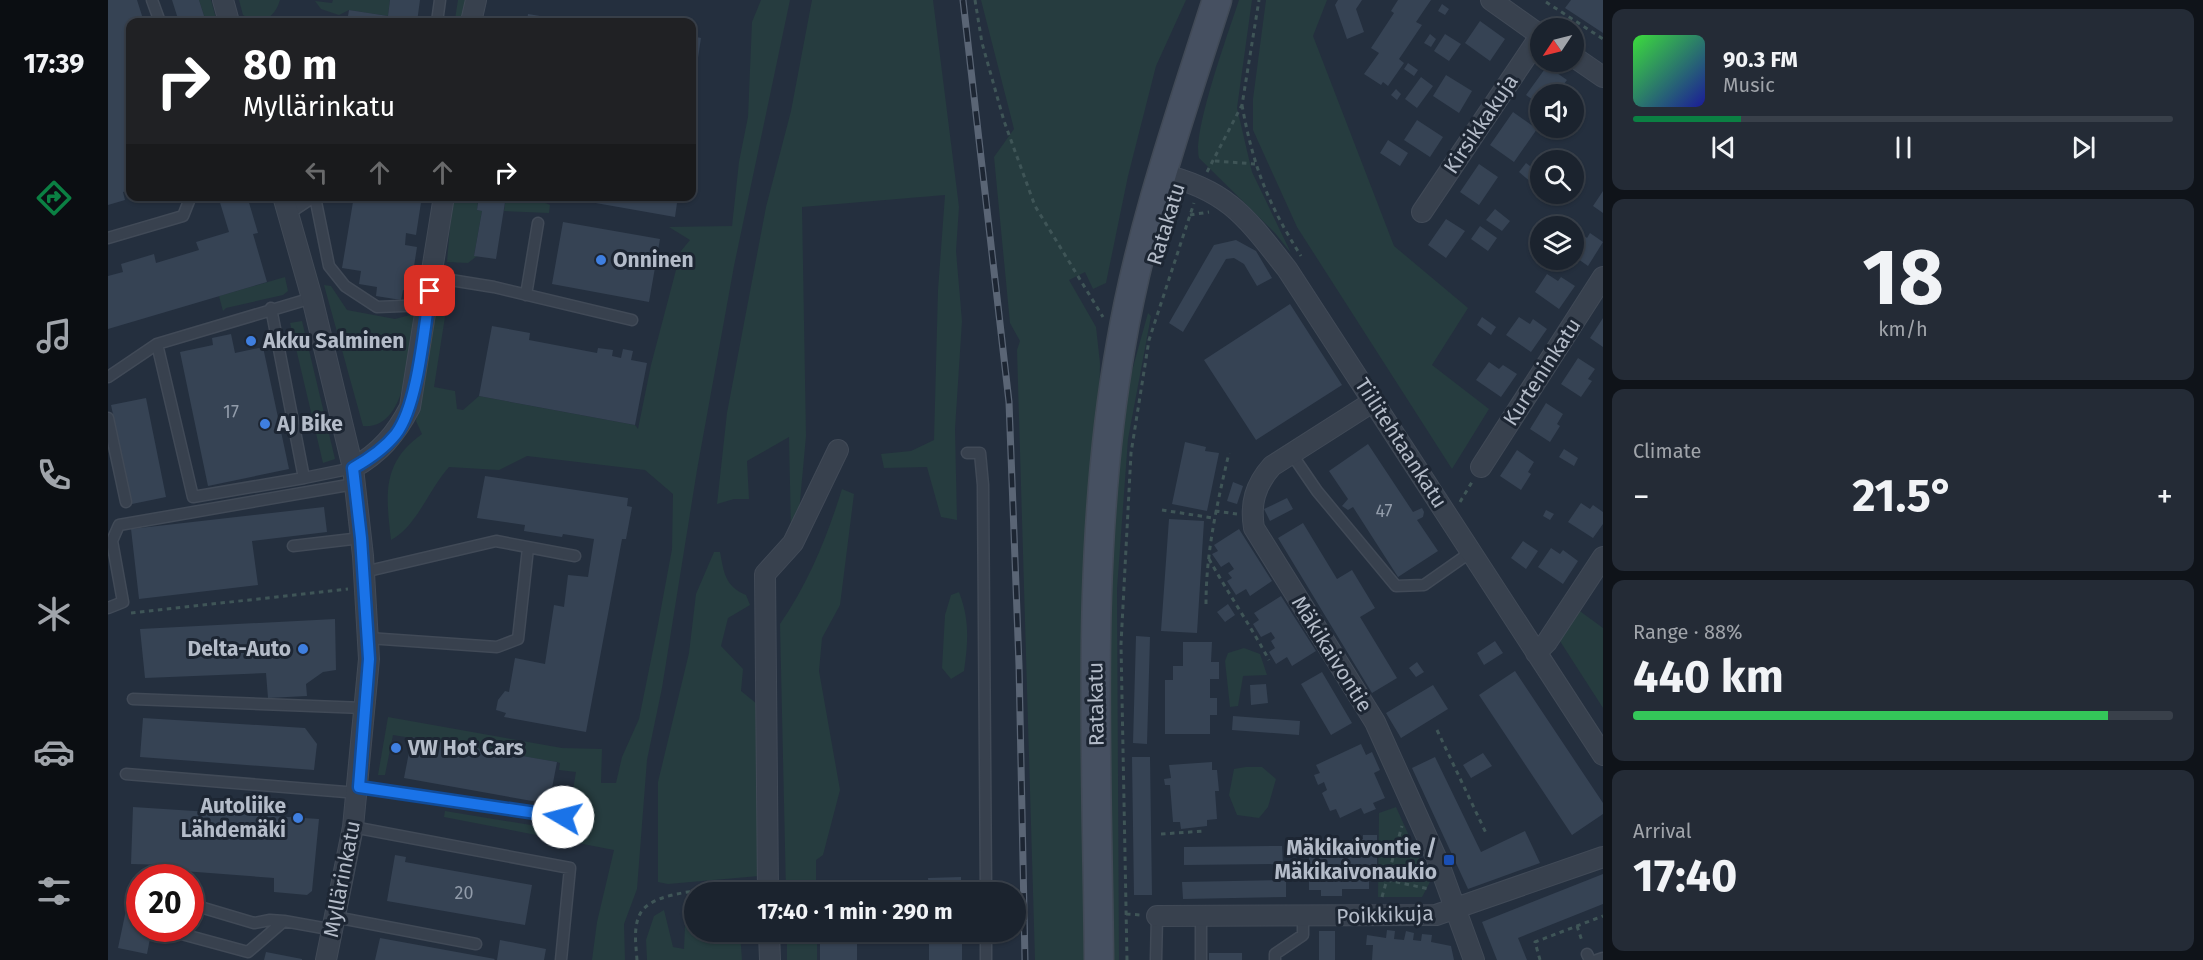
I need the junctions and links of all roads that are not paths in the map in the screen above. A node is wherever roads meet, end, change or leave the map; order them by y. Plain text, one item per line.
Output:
1 (152, 0) edge
2 (222, 0) edge
3 (440, 0) edge
4 (476, 0) edge
5 (1218, 0) edge
6 (1231, 0) edge
7 (1491, 0) edge
8 (159, 18) edge
9 (228, 18) edge
10 (438, 18) edge
11 (472, 18) edge
12 (1530, 28) edge
13 (1530, 50) edge
14 (1584, 64) edge
15 (1603, 76) edge
16 (1180, 179) junction
17 (189, 201) edge
18 (302, 201) edge
19 (316, 201) edge
20 (443, 201) edge
21 (286, 206) edge
22 (1422, 212) dead end
23 (538, 223) dead end
24 (108, 238) edge
25 (432, 277) junction
26 (1603, 277) edge
27 (526, 295) junction
28 (312, 298) junction
29 (428, 305) junction
30 (271, 308) junction
31 (632, 320) dead end
32 (157, 344) junction
33 (108, 377) edge
34 (1374, 401) junction
35 (108, 418) edge
36 (1106, 448) junction
37 (838, 450) dead end
38 (967, 453) dead end
39 (1291, 453) junction
40 (1481, 467) road end
41 (354, 476) junction
42 (304, 478) junction
43 (126, 502) dead end
44 (361, 538) junction
45 (293, 546) dead end
46 (528, 548) junction
47 (1471, 552) junction
48 (575, 556) dead end
49 (1603, 557) edge
50 (364, 579) junction
51 (108, 608) edge
52 (368, 638) junction
53 (1536, 653) junction
54 (133, 699) dead end
55 (364, 708) junction
56 (1603, 755) edge
57 (126, 774) dead end
58 (358, 790) junction
59 (563, 817) dead end
60 (353, 827) junction
61 (1603, 857) edge
62 (767, 882) edge
63 (986, 882) edge
64 (204, 908) edge
65 (1456, 909) junction
66 (1157, 916) joint
67 (1201, 917) junction
68 (1304, 917) junction
69 (284, 921) junction
70 (334, 924) junction
71 (204, 940) edge
72 (769, 942) edge
73 (986, 942) edge
74 (476, 944) dead end
75 (1591, 958) edge
76 (1603, 958) edge
77 (326, 960) edge
78 (561, 960) edge
79 (770, 960) edge
80 (986, 960) edge
81 (1100, 960) edge
82 (1156, 960) edge
83 (1201, 960) edge
84 (1275, 960) edge
85 (1474, 960) edge

1 - 8 lane
2 - 9 street
3 - 10 lane
4 - 11 street
5 - 16 main road, Ratakatu
6 - 16 main road, Ratakatu
7 - 12 street
13 - 22 street, Kirsikkakuja
14 - 15 street
16 - 34 street, Tiilitehtaankatu
16 - 36 main road, Ratakatu
16 - 36 main road, Ratakatu
17 - 24 lane
18 - 21 lane
19 - 29 lane
20 - 25 street
21 - 28 street, Myllärinkatu
23 - 27 lane
25 - 27 lane
25 - 29 street
26 - 40 street, Kurteninkatu
27 - 31 lane
28 - 30 lane
28 - 41 street, Myllärinkatu
29 - 41 street
30 - 32 lane
30 - 42 lane
32 - 33 lane
32 - 42 lane
34 - 39 street, Mäkikaivontie
34 - 47 street, Tiilitehtaankatu
35 - 43 lane
36 - 81 main road, Ratakatu
37 - 62 street
38 - 63 lane
39 - 47 lane
39 - 65 street, Mäkikaivontie
41 - 42 lane
41 - 44 street, Myllärinkatu
41 - 51 lane
44 - 45 lane
44 - 50 street, Myllärinkatu
46 - 48 lane
46 - 50 lane
46 - 52 lane
47 - 53 street, Tiilitehtaankatu
49 - 53 street
50 - 52 street, Myllärinkatu
52 - 55 street, Myllärinkatu
53 - 56 street, Tiilitehtaankatu
54 - 55 lane
55 - 58 street, Myllärinkatu
57 - 58 lane
58 - 59 lane
58 - 60 street, Myllärinkatu
60 - 70 street, Myllärinkatu
60 - 78 lane
61 - 65 street, Poikkikuja
64 - 69 lane
65 - 68 street, Poikkikuja
65 - 85 street, Mäkikaivontie
66 - 67 street, Poikkikuja
66 - 82 lane
67 - 68 street, Poikkikuja
67 - 83 lane
68 - 84 lane
69 - 70 lane
69 - 71 lane
70 - 74 lane
70 - 77 street, Myllärinkatu
72 - 79 street
73 - 80 lane
75 - 76 lane

